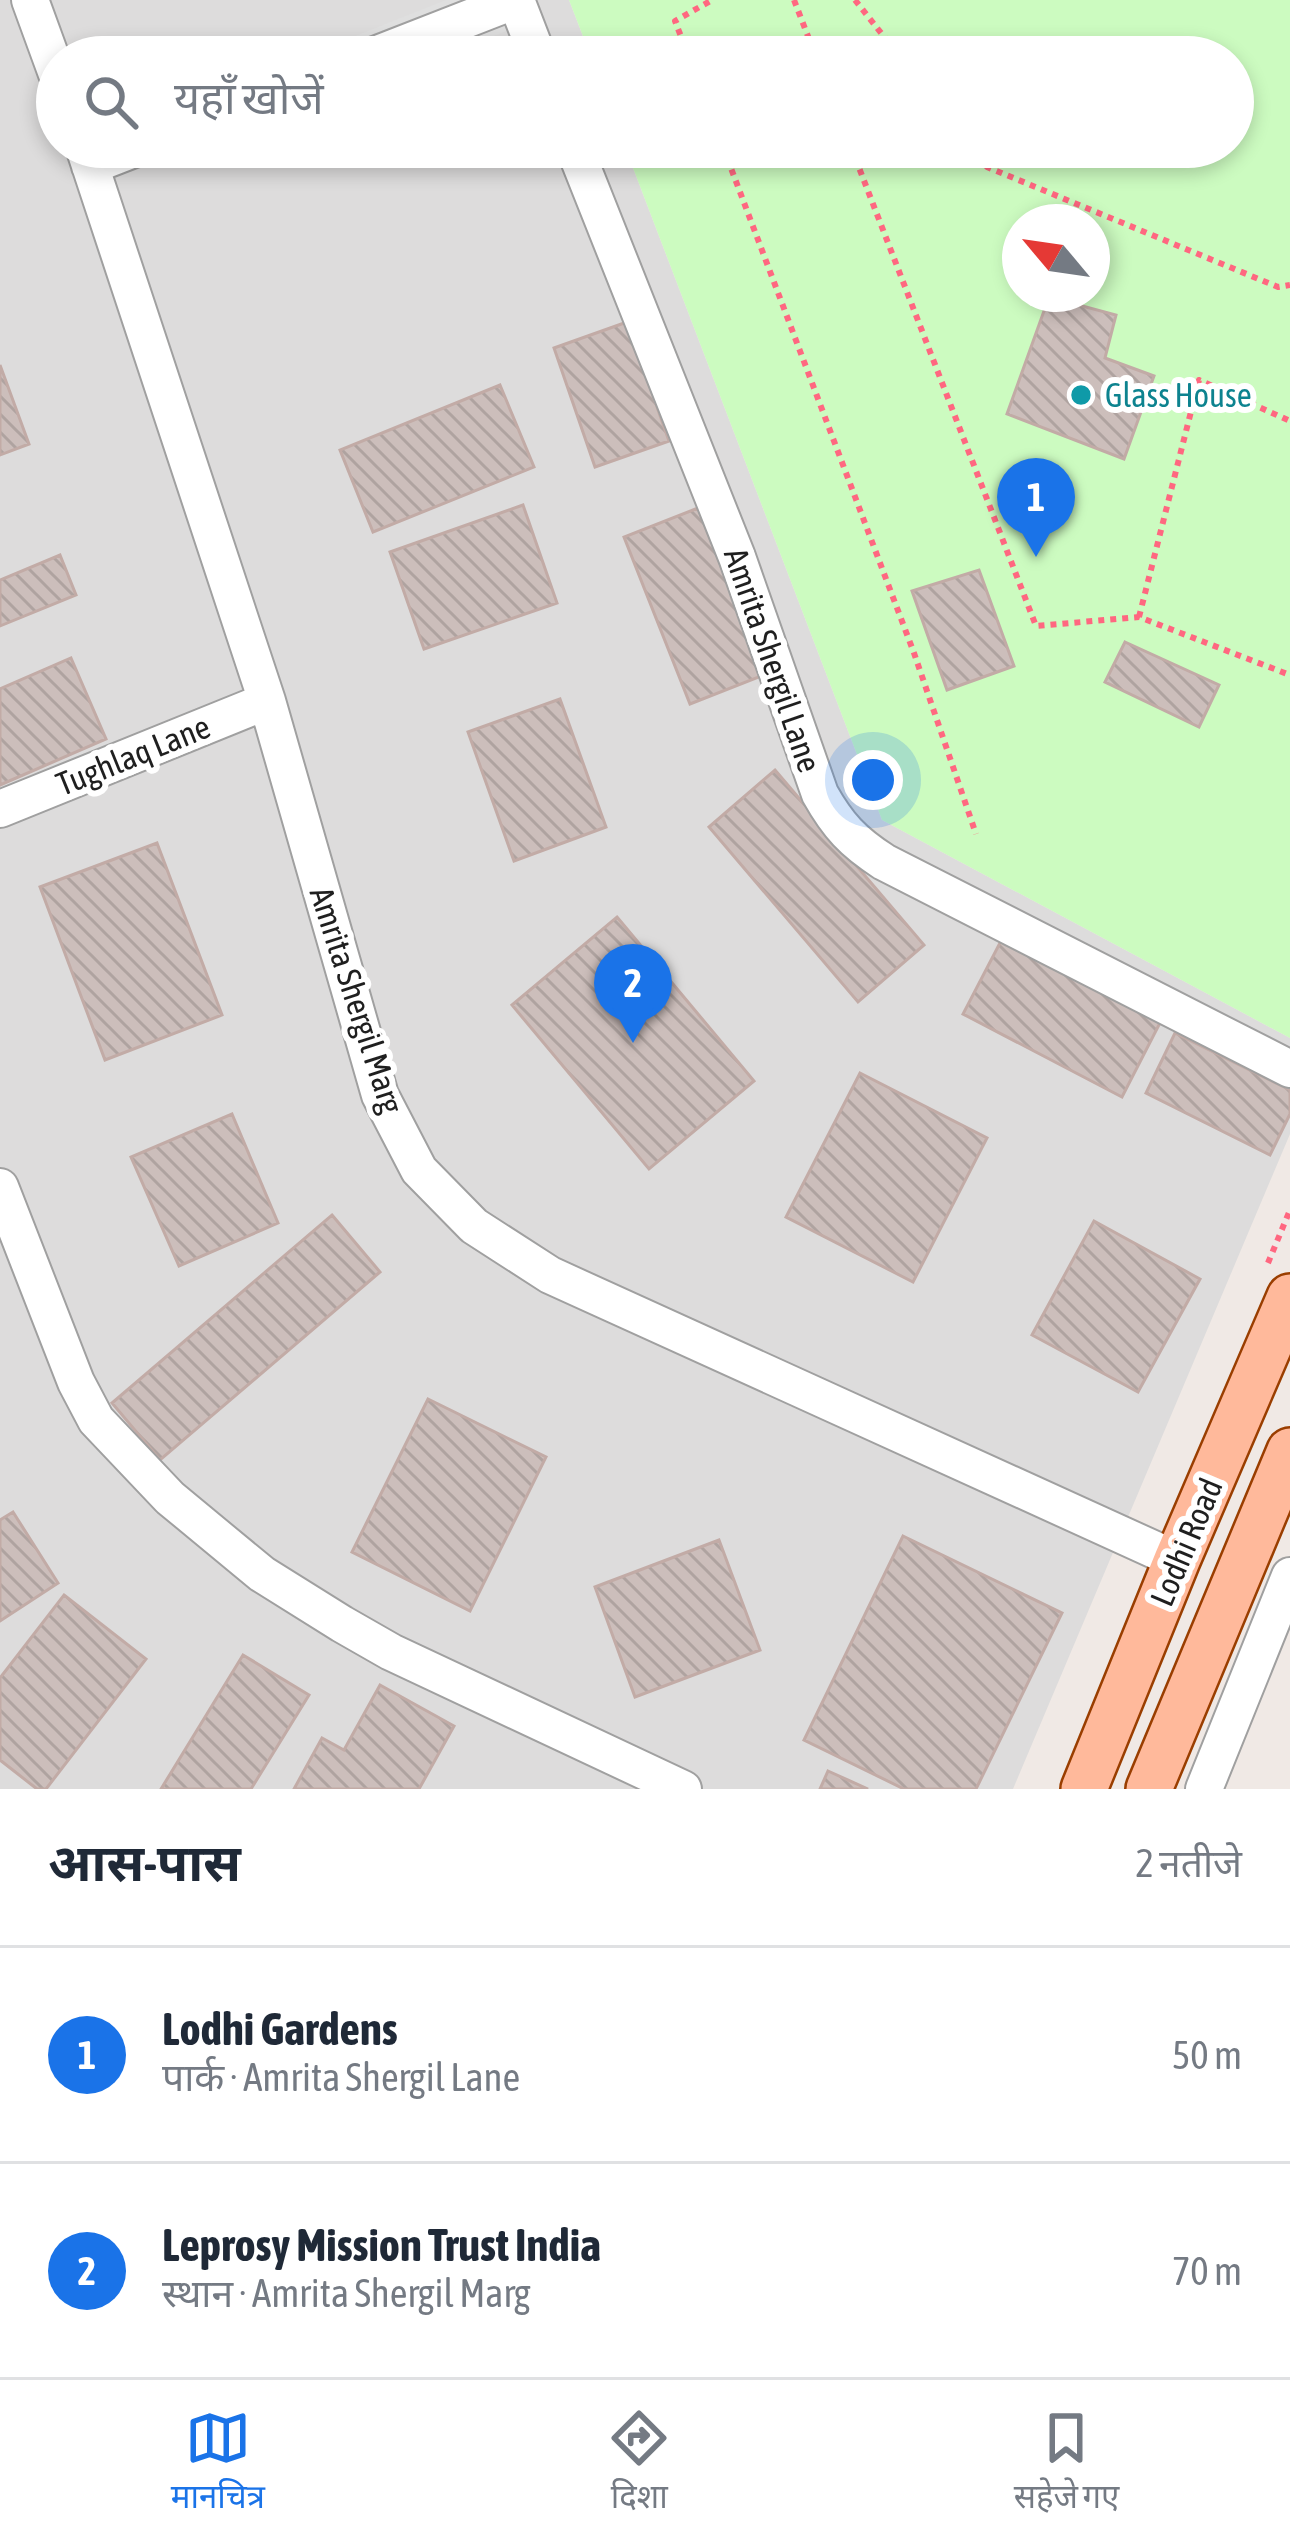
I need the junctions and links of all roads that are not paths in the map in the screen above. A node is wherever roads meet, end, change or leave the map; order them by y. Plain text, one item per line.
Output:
1 (29, 0) edge
2 (516, 0) edge
3 (43, 36) edge
4 (424, 36) edge
5 (530, 36) edge
6 (91, 168) edge
7 (582, 168) edge
8 (267, 701) junction
9 (0, 809) edge
10 (1290, 1070) edge
11 (0, 1187) edge
12 (1290, 1297) edge
13 (1290, 1451) edge
14 (1177, 1560) junction
15 (1290, 1576) edge
16 (683, 1789) edge
17 (1084, 1789) edge
18 (1149, 1789) edge
19 (1204, 1789) edge

1 - 3 street
2 - 4 street
2 - 5 street
6 - 8 street, Amrita Shergil Marg
7 - 10 street, Amrita Shergil Lane
8 - 9 street, Tughlaq Lane
8 - 14 street, Amrita Shergil Marg
11 - 16 street
12 - 14 main road, Lodhi Road
13 - 18 main road, Lodhi Road
14 - 17 main road, Lodhi Road
15 - 19 street

